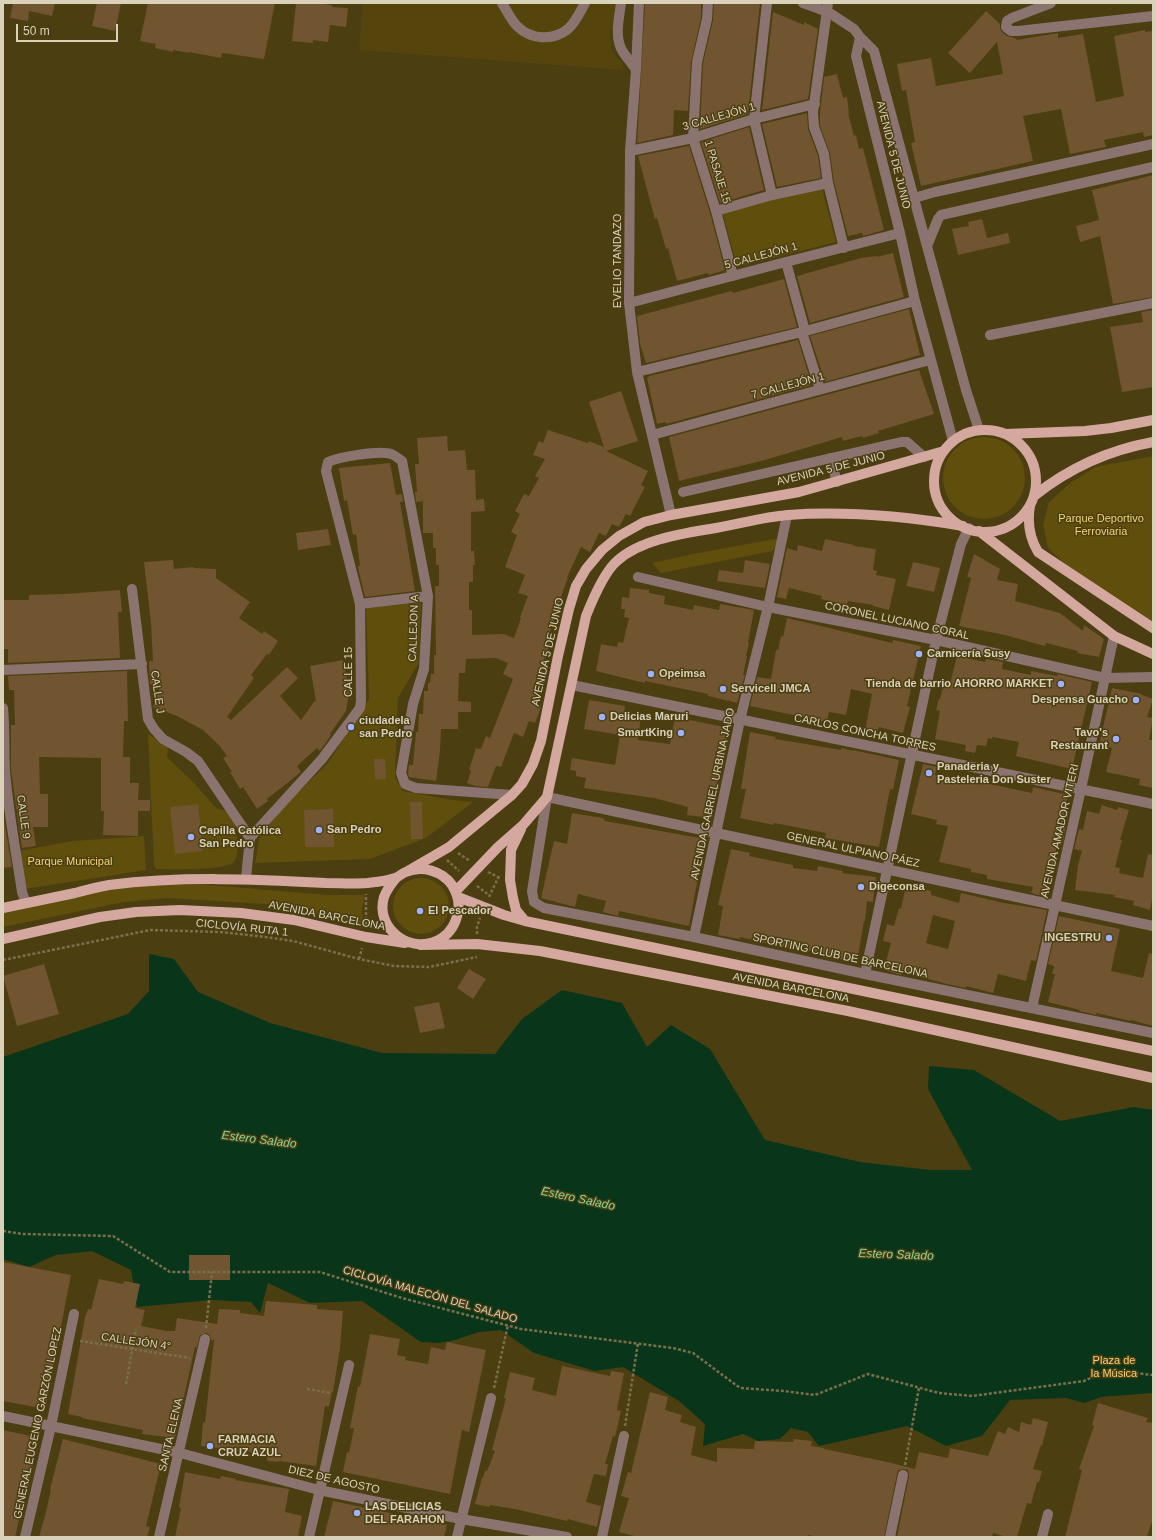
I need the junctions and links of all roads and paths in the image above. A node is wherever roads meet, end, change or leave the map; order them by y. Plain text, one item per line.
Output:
1 (502, 3) edge
2 (585, 3) edge
3 (621, 3) edge
4 (639, 3) edge
5 (708, 3) edge
6 (767, 3) edge
7 (803, 3) edge
8 (1051, 3) edge
9 (828, 7) edge
10 (1153, 16) edge
11 (860, 37) junction
12 (636, 70) junction
13 (815, 104) junction
14 (754, 119) junction
15 (693, 138) junction
16 (1153, 144) edge
17 (630, 152) junction
18 (1153, 167) edge
19 (828, 183) junction
20 (772, 195) junction
21 (914, 198) junction
22 (716, 211) junction
23 (900, 234) junction
24 (927, 246) junction
25 (844, 248) junction
26 (786, 262) junction
27 (733, 276) junction
28 (915, 301) junction
29 (629, 303) junction
30 (1153, 303) edge
31 (804, 331) junction
32 (990, 335) dead end
33 (930, 360) junction
34 (637, 372) junction
35 (820, 389) junction
36 (1150, 421) edge
37 (979, 430) junction
38 (1005, 434) junction
39 (652, 435) junction
40 (953, 441) junction
41 (1153, 442) edge
42 (944, 451) junction
43 (924, 456) junction
44 (830, 458) junction
45 (402, 461) joint
46 (837, 482) junction
47 (683, 492) dead end
48 (1032, 500) junction
49 (670, 515) junction
50 (787, 516) junction
51 (966, 527) junction
52 (979, 531) junction
53 (638, 577) dead end
54 (132, 589) dead end
55 (428, 596) junction
56 (360, 604) junction
57 (768, 607) junction
58 (1153, 628) edge
59 (1114, 636) junction
60 (936, 640) junction
61 (1153, 654) edge
62 (142, 664) junction
63 (3, 670) edge
64 (1153, 677) edge
65 (1105, 678) junction
66 (572, 685) junction
67 (3, 708) edge
68 (740, 720) junction
69 (912, 754) junction
70 (1082, 789) junction
71 (512, 795) junction
72 (547, 797) junction
73 (1153, 804) edge
74 (523, 825) junction
75 (716, 833) junction
76 (250, 838) junction
77 (887, 870) junction
78 (406, 872) junction
79 (246, 878) junction
80 (396, 878) junction
81 (366, 883) junction
82 (457, 894) junction
83 (26, 904) junction
84 (1055, 906) junction
85 (3, 908) edge
86 (526, 921) junction
87 (1153, 926) edge
88 (366, 937) junction
89 (694, 937) junction
90 (3, 939) edge
91 (410, 943) junction
92 (420, 945) junction
93 (478, 957) dead end
94 (3, 960) edge
95 (865, 974) junction
96 (1032, 1008) junction
97 (1153, 1033) edge
98 (1153, 1051) edge
99 (1153, 1078) edge
100 (3, 1231) edge
101 (212, 1272) junction
102 (74, 1314) dead end
103 (508, 1325) junction
104 (206, 1326) dead end
105 (136, 1329) dead end
106 (205, 1339) dead end
107 (69, 1340) junction
108 (638, 1343) junction
109 (132, 1350) junction
110 (201, 1359) junction
111 (349, 1365) dead end
112 (497, 1374) dead end
113 (1153, 1375) edge
114 (126, 1384) dead end
115 (919, 1388) junction
116 (307, 1389) dead end
117 (341, 1395) junction
118 (491, 1398) dead end
119 (3, 1416) edge
120 (51, 1426) junction
121 (624, 1436) joint
122 (180, 1453) junction
123 (907, 1456) dead end
124 (903, 1475) dead end
125 (319, 1490) junction
126 (1048, 1514) dead end
127 (461, 1519) junction
128 (25, 1537) edge
129 (159, 1537) edge
130 (309, 1537) edge
131 (457, 1537) edge
132 (567, 1537) edge
133 (602, 1537) edge
134 (890, 1537) edge
135 (1042, 1537) edge

1 - 2 street
3 - 12 street
4 - 12 street, EVELIO TANDAZO
5 - 15 street, 1 PASAJE 15
6 - 14 street
7 - 9 street, AVENIDA 5 DE JUNIO
8 - 10 street
9 - 11 street, AVENIDA 5 DE JUNIO
9 - 13 street
11 - 21 street, AVENIDA 5 DE JUNIO
11 - 23 street, AVENIDA 5 DE JUNIO
12 - 17 street, EVELIO TANDAZO
13 - 14 street, 3 CALLEJÓN 1
13 - 19 street
14 - 15 street, 3 CALLEJÓN 1
14 - 20 street
15 - 17 street, 3 CALLEJÓN 1
15 - 22 street, 1 PASAJE 15
16 - 21 street
17 - 29 street, EVELIO TANDAZO
18 - 24 street
19 - 20 street
19 - 25 street
20 - 22 street
21 - 24 street, AVENIDA 5 DE JUNIO
22 - 27 street, 1 PASAJE 15
23 - 25 street, 5 CALLEJÓN 1
23 - 28 street, AVENIDA 5 DE JUNIO
24 - 37 street, AVENIDA 5 DE JUNIO
25 - 26 street, 5 CALLEJÓN 1
26 - 27 street, 5 CALLEJÓN 1
26 - 31 street
27 - 29 street, 5 CALLEJÓN 1
28 - 31 street
28 - 33 street, AVENIDA 5 DE JUNIO
29 - 34 street, EVELIO TANDAZO
30 - 32 street
31 - 34 street
31 - 35 street
33 - 35 street, 7 CALLEJÓN 1
33 - 40 street, AVENIDA 5 DE JUNIO
34 - 39 street, EVELIO TANDAZO
35 - 39 street, 7 CALLEJÓN 1
36 - 38 main road
37 - 38 main road
37 - 40 main road
38 - 48 main road
39 - 49 street, EVELIO TANDAZO
40 - 42 main road
41 - 48 main road
42 - 43 main road, AVENIDA 5 DE JUNIO
42 - 51 main road
43 - 44 street
43 - 46 main road, AVENIDA 5 DE JUNIO
44 - 46 street
44 - 47 street
45 - 55 street, CALLEJON A
45 - 56 street, CALLE 15
46 - 49 main road, AVENIDA 5 DE JUNIO
48 - 52 main road
48 - 58 main road
49 - 71 main road, AVENIDA 5 DE JUNIO
50 - 51 main road
50 - 57 street, AVENIDA GABRIEL URBINA JADO
50 - 66 main road
51 - 52 main road
51 - 60 street
52 - 59 main road
53 - 57 street, CORONEL LUCIANO CORAL
54 - 62 street, CALLE J
55 - 56 street
55 - 71 street, CALLEJON A
56 - 76 street, CALLE 15
57 - 60 street, CORONEL LUCIANO CORAL
57 - 68 street, AVENIDA GABRIEL URBINA JADO
59 - 61 main road
59 - 65 street, AVENIDA AMADOR VITERI
60 - 65 street, CORONEL LUCIANO CORAL
60 - 69 street
62 - 63 street
62 - 76 street, CALLE J
64 - 65 street, CORONEL LUCIANO CORAL
65 - 70 street, AVENIDA AMADOR VITERI
66 - 68 street, CARLOS CONCHA TORRES
66 - 72 main road
67 - 83 street, CALLE 9
68 - 69 street, CARLOS CONCHA TORRES
68 - 75 street, AVENIDA GABRIEL URBINA JADO
69 - 70 street, CARLOS CONCHA TORRES
69 - 77 street
70 - 73 street, CARLOS CONCHA TORRES
70 - 84 street, AVENIDA AMADOR VITERI
71 - 78 main road, AVENIDA 5 DE JUNIO
72 - 74 main road
72 - 75 street, GENERAL ULPIANO PÁEZ
72 - 89 street, SPORTING CLUB DE BARCELONA
74 - 82 main road
74 - 86 main road
75 - 77 street, GENERAL ULPIANO PÁEZ
75 - 89 street, AVENIDA GABRIEL URBINA JADO
76 - 79 street
77 - 84 street, GENERAL ULPIANO PÁEZ
77 - 95 street
78 - 80 main road
78 - 82 main road
79 - 81 main road
79 - 83 main road
80 - 81 main road
80 - 91 main road
81 - 88 path
82 - 86 main road, AVENIDA BARCELONA
82 - 92 main road
83 - 85 main road
84 - 87 street, GENERAL ULPIANO PÁEZ
84 - 96 street, AVENIDA AMADOR VITERI
86 - 98 main road, AVENIDA BARCELONA
88 - 90 main road, AVENIDA BARCELONA
88 - 91 main road, AVENIDA BARCELONA
89 - 95 street, SPORTING CLUB DE BARCELONA
91 - 92 main road
92 - 99 main road, AVENIDA BARCELONA
93 - 94 path, CICLOVÍA RUTA 1
95 - 96 street, SPORTING CLUB DE BARCELONA
96 - 97 street, SPORTING CLUB DE BARCELONA
100 - 101 path, CICLOVÍA MALECÓN DEL SALADO
101 - 103 path, CICLOVÍA MALECÓN DEL SALADO
101 - 104 path
102 - 107 street, GENERAL EUGENIO GARZÓN LOPEZ
103 - 108 path, CICLOVÍA MALECÓN DEL SALADO
103 - 112 path
105 - 109 path
106 - 110 street, SANTA ELENA
107 - 109 path, CALLEJÓN 4°
107 - 120 street, GENERAL EUGENIO GARZÓN LOPEZ
108 - 115 path, CICLOVÍA MALECÓN DEL SALADO
108 - 121 path
109 - 110 path, CALLEJÓN 4°
109 - 114 path
110 - 122 street, SANTA ELENA
111 - 117 street
113 - 115 path, CICLOVÍA MALECÓN DEL SALADO
115 - 123 path
116 - 117 path
117 - 125 street
118 - 127 street
119 - 120 street, DIEZ DE AGOSTO
120 - 122 street, DIEZ DE AGOSTO
120 - 128 street, GENERAL EUGENIO GARZÓN LOPEZ
121 - 133 street
122 - 125 street, DIEZ DE AGOSTO
122 - 129 street, SANTA ELENA
124 - 134 street
125 - 127 street, DIEZ DE AGOSTO
125 - 130 street
126 - 135 street
127 - 131 street
127 - 132 street, DIEZ DE AGOSTO

